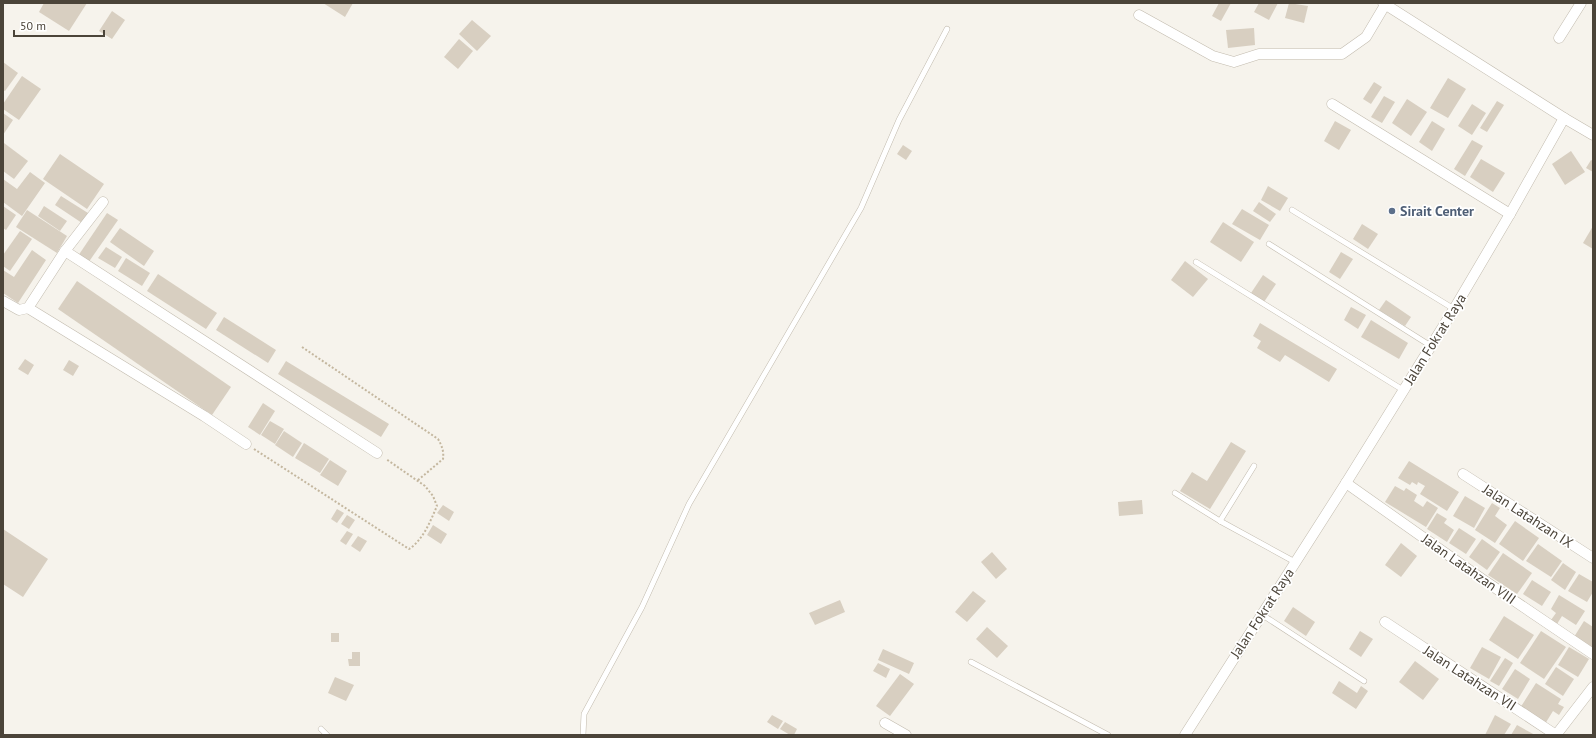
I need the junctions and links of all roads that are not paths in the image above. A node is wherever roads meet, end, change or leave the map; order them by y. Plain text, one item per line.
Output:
1 (1580, 3) edge
2 (1384, 4) edge
3 (1139, 15) dead end
4 (947, 29) dead end
5 (1559, 38) dead end
6 (1332, 104) dead end
7 (1564, 118) junction
8 (1593, 135) edge
9 (102, 202) dead end
10 (1292, 210) dead end
11 (1510, 214) junction
12 (1269, 244) dead end
13 (65, 251) junction
14 (1196, 262) dead end
15 (3, 301) edge
16 (28, 308) junction
17 (1454, 309) junction
18 (1431, 346) junction
19 (1403, 390) junction
20 (246, 444) road end
21 (377, 453) road end
22 (1254, 466) dead end
23 (1463, 474) dead end
24 (1346, 483) junction
25 (1174, 493) dead end
26 (1220, 521) junction
27 (1593, 558) edge
28 (1295, 562) junction
29 (1261, 614) junction
30 (1385, 622) dead end
31 (1593, 654) edge
32 (971, 662) dead end
33 (1364, 681) dead end
34 (1593, 687) edge
35 (885, 722) dead end
36 (322, 729) dead end
37 (326, 735) edge
38 (583, 735) edge
39 (906, 735) edge
40 (1108, 735) edge
41 (1184, 735) edge
42 (1556, 735) edge

1 - 5 street
2 - 3 street
2 - 7 street
4 - 38 lane
6 - 11 street
7 - 8 street
7 - 11 street, Jalan Fokrat Raya
9 - 13 street
10 - 17 lane
11 - 17 street, Jalan Fokrat Raya
12 - 18 lane
13 - 16 street
13 - 21 street
14 - 19 lane
15 - 16 street
16 - 20 street
17 - 18 street, Jalan Fokrat Raya
18 - 19 street, Jalan Fokrat Raya
19 - 24 street, Jalan Fokrat Raya
22 - 26 lane
23 - 27 street, Jalan Latahzan IX
24 - 28 street, Jalan Fokrat Raya
24 - 31 street, Jalan Latahzan VIII
25 - 26 lane
26 - 28 lane
28 - 29 street, Jalan Fokrat Raya
29 - 33 lane
29 - 41 street, Jalan Fokrat Raya
30 - 42 street, Jalan Latahzan VII
32 - 40 lane
34 - 42 street
35 - 39 street
36 - 37 lane

